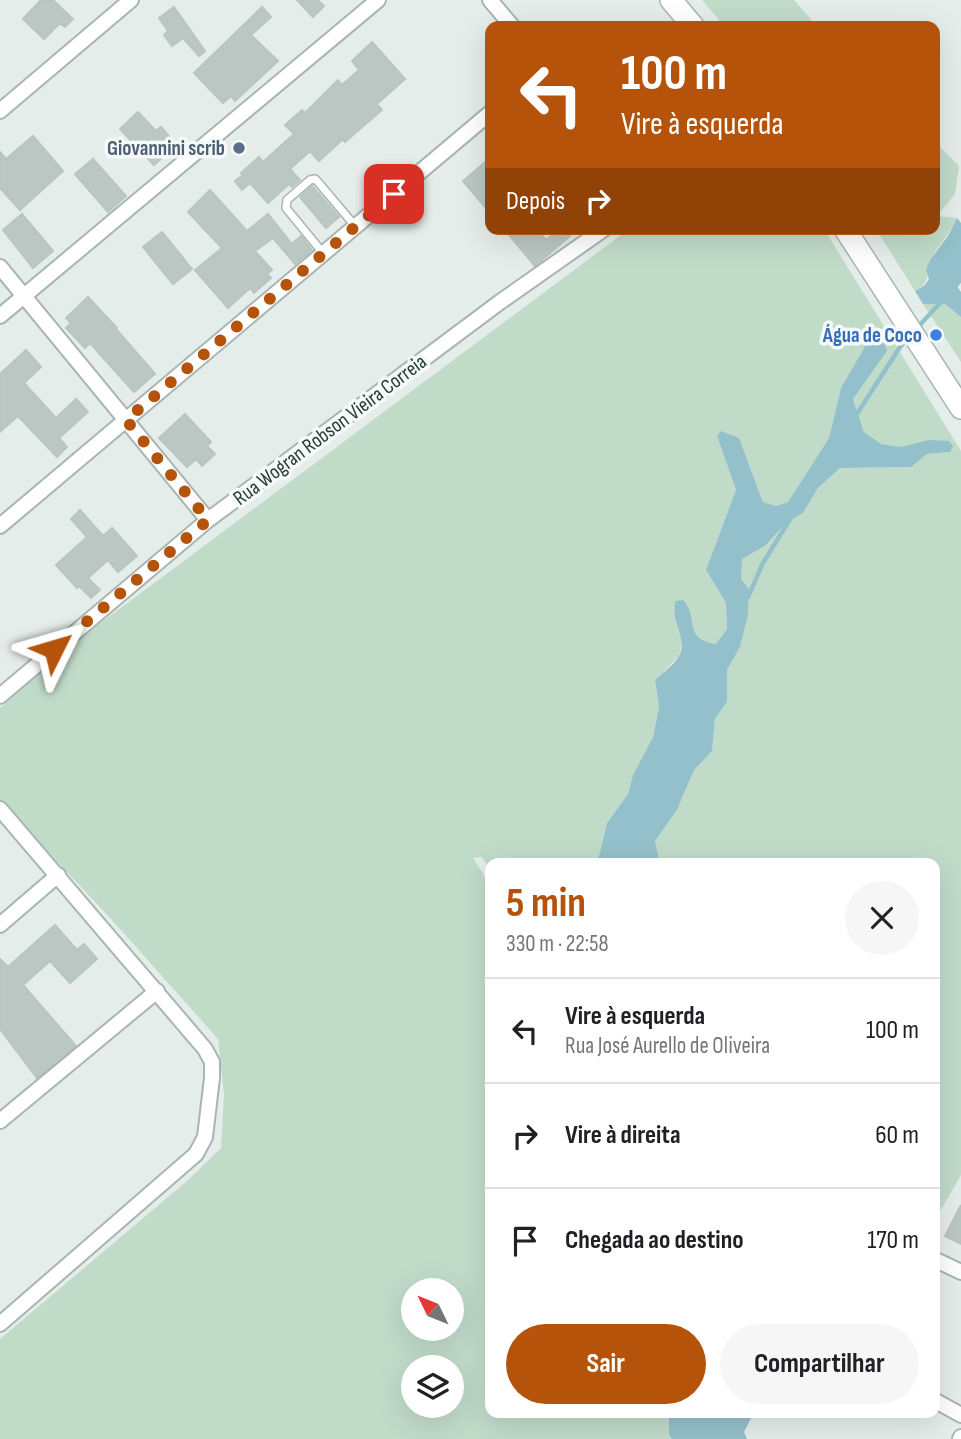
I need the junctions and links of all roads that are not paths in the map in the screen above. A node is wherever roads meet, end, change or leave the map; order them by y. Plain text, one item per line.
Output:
1 (131, 0) edge
2 (378, 0) edge
3 (490, 0) edge
4 (671, 0) edge
5 (508, 21) edge
6 (689, 21) edge
7 (0, 111) edge
8 (485, 117) edge
9 (356, 227) junction
10 (595, 235) edge
11 (849, 235) edge
12 (323, 254) junction
13 (0, 267) edge
14 (24, 296) junction
15 (0, 317) edge
16 (961, 408) edge
17 (126, 420) junction
18 (208, 520) junction
19 (0, 526) edge
20 (0, 696) edge
21 (0, 809) edge
22 (58, 875) junction
23 (0, 925) edge
24 (157, 991) junction
25 (0, 1121) edge
26 (940, 1262) edge
27 (961, 1272) edge
28 (0, 1324) edge
29 (940, 1403) edge
30 (961, 1415) edge

1 - 7 street
2 - 14 street
3 - 5 street
4 - 6 main road
8 - 9 street
9 - 12 street
9 - 12 lane
10 - 18 street, Rua Wogran Robson Vieira Correia
11 - 16 main road
12 - 17 street
13 - 14 street
14 - 15 street
14 - 17 street
17 - 18 street
17 - 19 street
18 - 20 street, Rua Wogran Robson Vieira Correia
21 - 22 street
22 - 23 street
22 - 24 street
24 - 25 street
24 - 28 street
26 - 27 street
29 - 30 street

